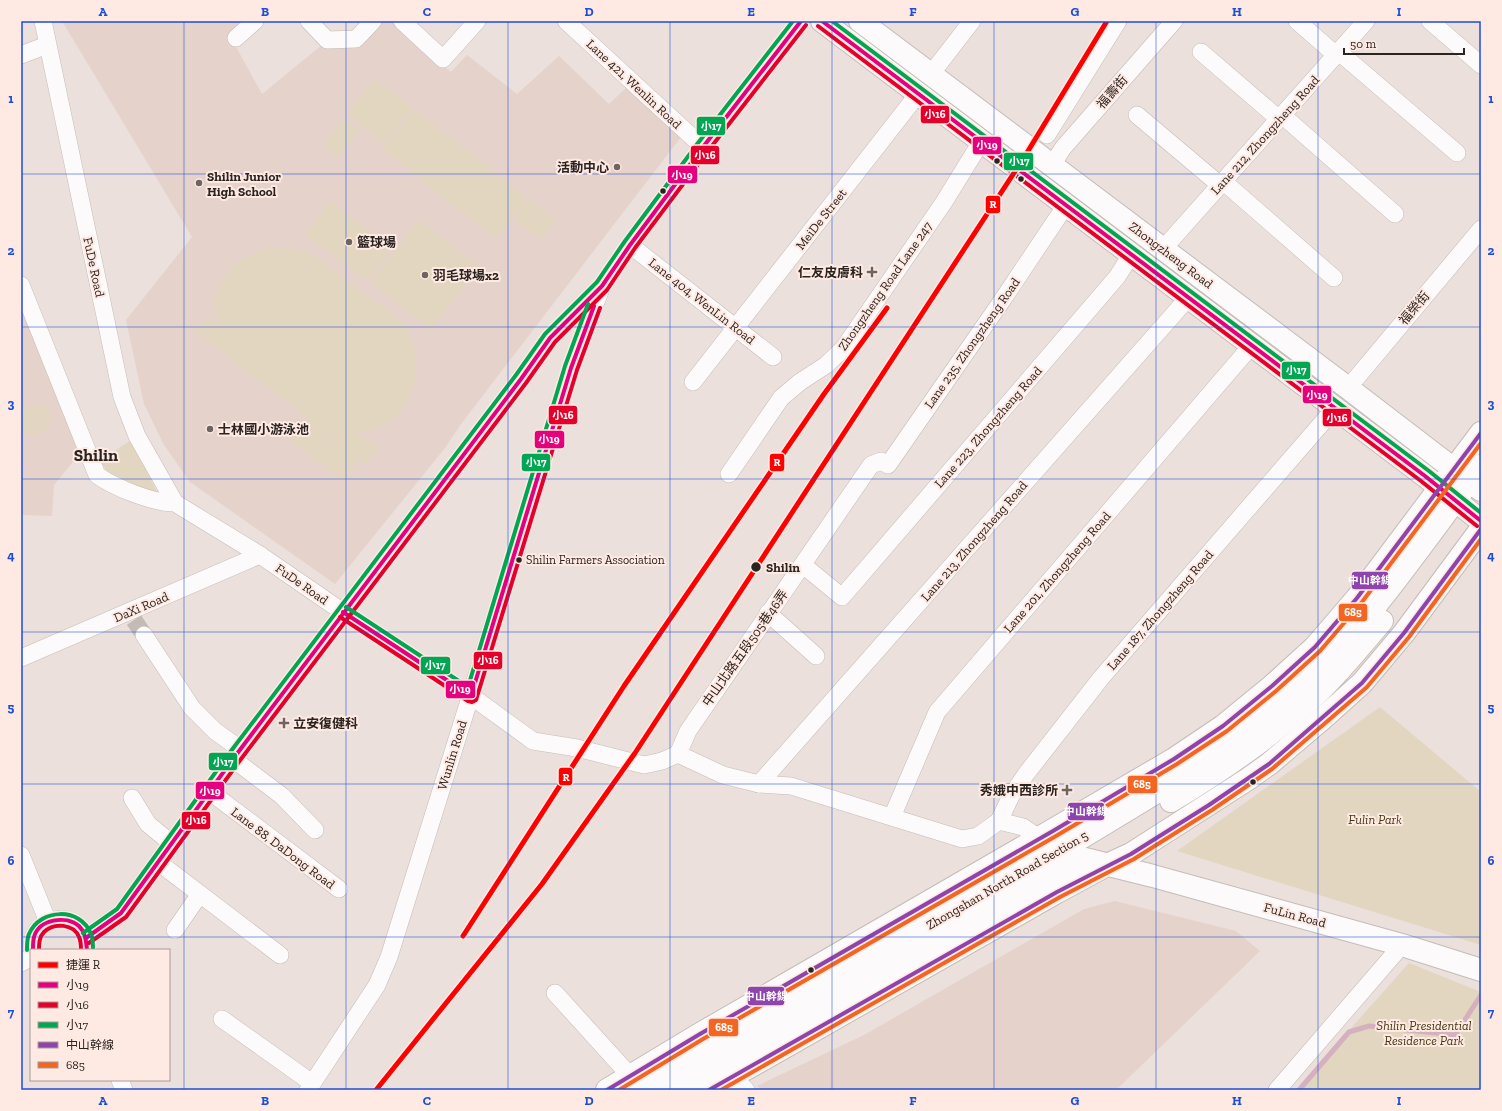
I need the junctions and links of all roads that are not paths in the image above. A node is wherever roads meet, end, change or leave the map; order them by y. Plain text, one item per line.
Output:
1 (43, 21) edge
2 (254, 21) edge
3 (309, 21) edge
4 (373, 21) edge
5 (402, 21) edge
6 (477, 21) edge
7 (566, 21) edge
8 (801, 21) edge
9 (822, 21) edge
10 (860, 21) edge
11 (972, 21) edge
12 (1118, 21) edge
13 (1174, 21) edge
14 (1298, 21) edge
15 (1366, 21) edge
16 (1430, 21) edge
17 (236, 38) dead end
18 (47, 45) junction
19 (1201, 52) dead end
20 (1338, 53) junction
21 (21, 55) edge
22 (1481, 65) edge
23 (931, 74) junction
24 (918, 94) junction
25 (1137, 115) dead end
26 (1281, 117) junction
27 (1047, 135) dead end
28 (981, 142) junction
29 (703, 147) junction
30 (1456, 153) dead end
31 (1052, 166) junction
32 (1222, 183) junction
33 (1066, 205) junction
34 (1395, 214) dead end
35 (1481, 229) edge
36 (630, 245) junction
37 (1163, 250) junction
38 (1131, 255) junction
39 (1334, 278) dead end
40 (21, 284) edge
41 (602, 286) junction
42 (1188, 298) junction
43 (735, 327) junction
44 (1252, 346) junction
45 (773, 357) dead end
46 (693, 382) dead end
47 (1348, 388) junction
48 (1335, 408) junction
49 (1481, 433) edge
50 (871, 465) joint
51 (730, 474) dead end
52 (1473, 480) edge
53 (174, 503) junction
54 (1461, 505) edge
55 (1481, 529) edge
56 (260, 555) junction
57 (803, 564) junction
58 (343, 612) junction
59 (768, 613) junction
60 (144, 635) tunnel mouth
61 (816, 656) dead end
62 (21, 658) edge
63 (471, 696) junction
64 (236, 754) junction
65 (678, 754) junction
66 (759, 784) junction
67 (209, 791) junction
68 (132, 798) dead end
69 (892, 817) junction
70 (999, 821) junction
71 (315, 830) dead end
72 (1039, 838) junction
73 (171, 843) junction
74 (1067, 854) junction
75 (21, 855) edge
76 (158, 862) junction
77 (1107, 865) junction
78 (339, 889) dead end
79 (200, 894) junction
80 (48, 922) junction
81 (175, 930) dead end
82 (920, 938) junction
83 (87, 944) edge
84 (1402, 945) junction
85 (32, 949) edge
86 (280, 955) dead end
87 (30, 958) edge
88 (21, 963) edge
89 (1481, 970) edge
90 (555, 993) dead end
91 (222, 1019) dead end
92 (740, 1083) edge
93 (635, 1084) edge
94 (310, 1087) edge
95 (607, 1090) edge
96 (673, 1090) edge
97 (709, 1090) edge
98 (1277, 1090) edge

1 - 18 street, FuDe Road
2 - 17 street
3 - 4 street
5 - 6 street
7 - 29 street, Lane 421, Wenlin Road
8 - 29 street, Wunlin Road
9 - 24 main road, Zhongzheng Road
10 - 23 main road, Zhongzheng Road
11 - 23 street
12 - 27 street
13 - 31 street, 福壽街
14 - 20 street
15 - 20 street, Lane 212, Zhongzheng Road
16 - 22 street
18 - 21 street
18 - 53 street, FuDe Road
19 - 26 street
20 - 26 street, Lane 212, Zhongzheng Road
20 - 30 street
23 - 31 main road, Zhongzheng Road
24 - 28 main road, Zhongzheng Road
24 - 43 street, MeiDe Street
25 - 32 street
26 - 32 street, Lane 212, Zhongzheng Road
26 - 34 street
28 - 33 main road, Zhongzheng Road
28 - 51 street, Zhongzheng Road Lane 247
29 - 36 street, Wunlin Road
31 - 37 main road, Zhongzheng Road
32 - 37 street, Lane 212, Zhongzheng Road
32 - 39 street
33 - 38 main road, Zhongzheng Road
33 - 50 street, Lane 235, Zhongzheng Road
35 - 47 street, 福榮街
36 - 41 street, Wunlin Road
36 - 43 street, Lane 404, WenLin Road
37 - 47 main road, Zhongzheng Road
38 - 42 main road, Zhongzheng Road
38 - 57 street, Lane 223, Zhongzheng Road
40 - 53 street, FuDe Road
41 - 58 street
41 - 63 street, Wunlin Road
42 - 44 main road, Zhongzheng Road
42 - 66 street, Lane 213, Zhongzheng Road
43 - 45 street, Lane 404, WenLin Road
43 - 46 street, MeiDe Street
44 - 48 main road, Zhongzheng Road
44 - 69 street, Lane 201, Zhongzheng Road
47 - 52 main road, Zhongzheng Road
48 - 54 main road, Zhongzheng Road
48 - 70 street, Lane 187, Zhongzheng Road
49 - 52 main road, Zhongshan North Road Section 5
50 - 57 street, 中山北路五段505巷46弄
52 - 54 main road, Zhongshan North Road Section 5
53 - 56 street, FuDe Road
54 - 72 main road, Zhongshan North Road Section 5
54 - 74 main road, Zhongshan North Road Section 5
55 - 77 main road, Zhongshan North Road Section 5
56 - 58 street, FuDe Road
56 - 62 street, DaXi Road
57 - 59 street, 中山北路五段505巷46弄
58 - 63 street, FuDe Road
58 - 64 street
59 - 61 street
59 - 65 street, 中山北路五段505巷46弄
60 - 64 street
63 - 65 street, FuDe Road
63 - 94 street, Wunlin Road
64 - 67 street
64 - 71 street
65 - 66 street
66 - 69 street
67 - 73 street
67 - 78 street, Lane 88, DaDong Road
68 - 73 street
69 - 70 street
70 - 72 street
72 - 74 main road
72 - 82 main road, Zhongshan North Road Section 5
73 - 76 street
74 - 77 main road
74 - 82 main road, Zhongshan North Road Section 5
75 - 80 street
76 - 79 street
76 - 83 street
77 - 82 main road, Zhongshan North Road Section 5
77 - 84 main road, FuLin Road
79 - 81 street
79 - 86 street
80 - 83 street
80 - 85 street
82 - 92 main road, Zhongshan North Road Section 5
82 - 93 main road, Zhongshan North Road Section 5
82 - 96 main road, Zhongshan North Road Section 5
84 - 89 main road, FuLin Road
84 - 98 street
87 - 88 street
90 - 93 street
91 - 94 street
92 - 97 main road, Zhongshan North Road Section 5
93 - 95 main road, Zhongshan North Road Section 5

